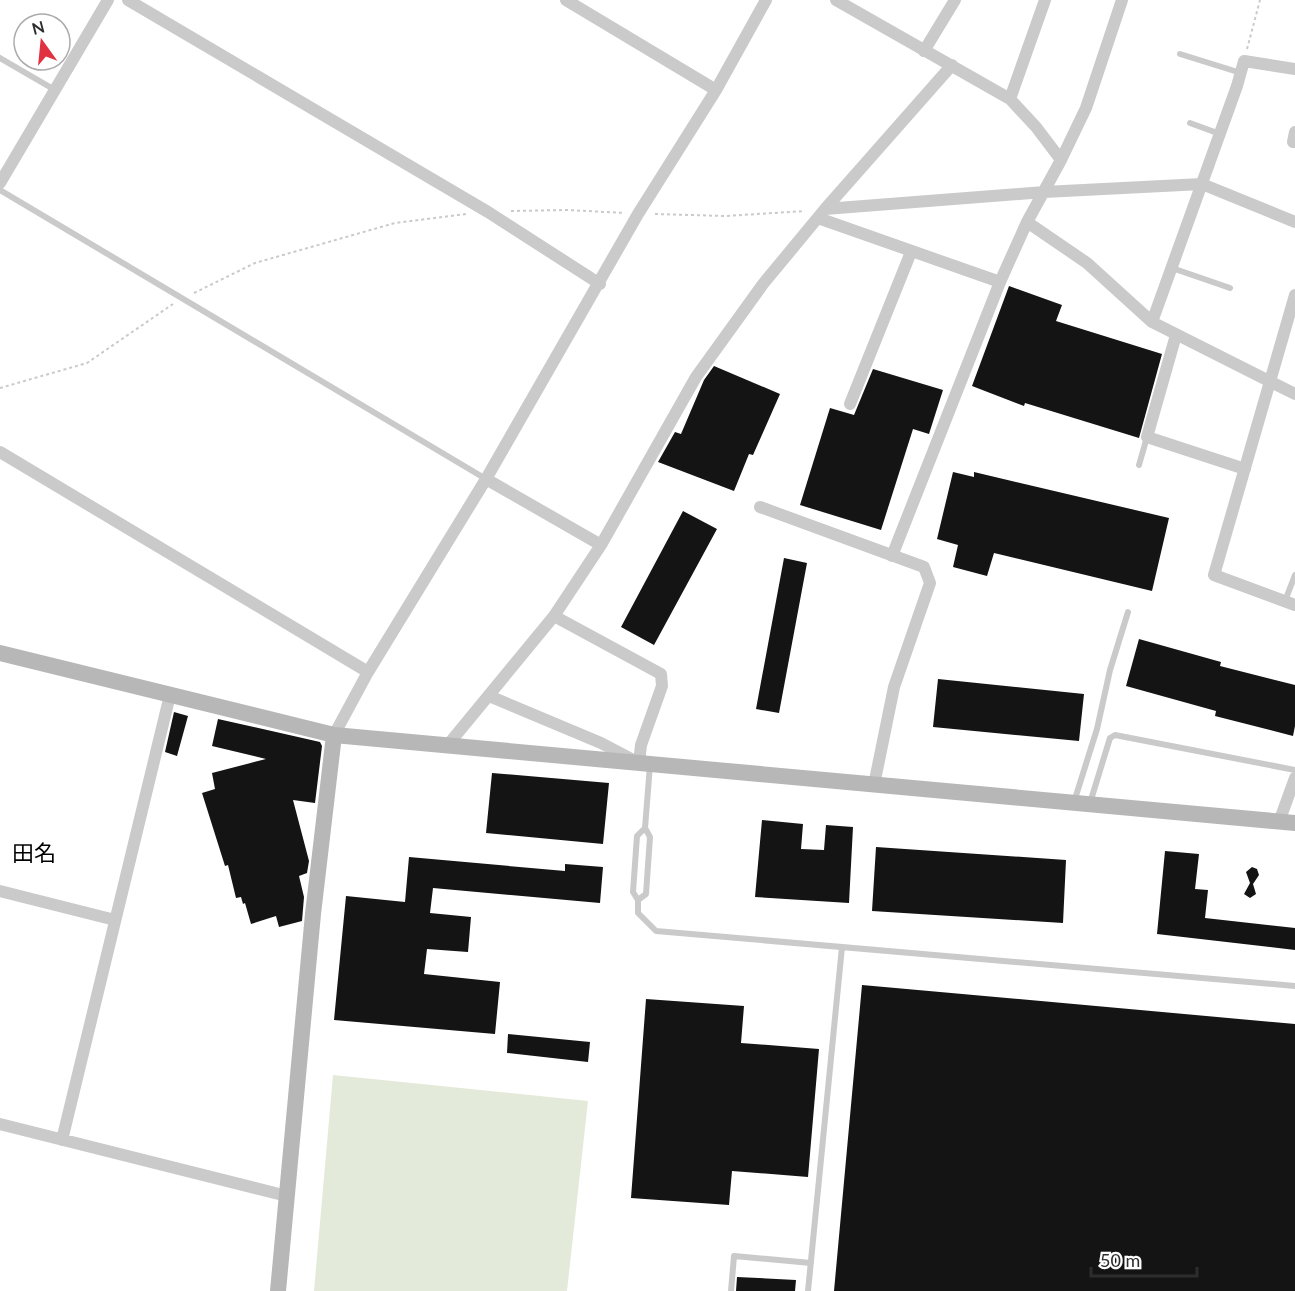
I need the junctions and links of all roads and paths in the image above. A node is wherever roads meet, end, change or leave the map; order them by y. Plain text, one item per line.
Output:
1 (108, 0) edge
2 (128, 0) edge
3 (566, 0) edge
4 (766, 0) edge
5 (836, 0) edge
6 (955, 0) edge
7 (1045, 0) edge
8 (1122, 0) edge
9 (1260, 0) edge
10 (924, 51) junction
11 (1180, 54) dead end
12 (0, 58) edge
13 (952, 64) junction
14 (1242, 67) junction
15 (1295, 69) edge
16 (55, 90) junction
17 (716, 90) junction
18 (1010, 99) junction
19 (1190, 123) dead end
20 (1295, 132) edge
21 (1220, 134) junction
22 (1295, 142) edge
23 (1061, 160) junction
24 (0, 183) edge
25 (1202, 184) junction
26 (0, 190) edge
27 (1044, 192) junction
28 (488, 212) junction
29 (638, 214) junction
30 (821, 214) junction
31 (1027, 222) junction
32 (1295, 222) edge
33 (911, 252) junction
34 (1171, 268) junction
35 (1000, 282) junction
36 (600, 284) junction
37 (1230, 288) dead end
38 (1295, 295) edge
39 (182, 298) junction
40 (1152, 322) junction
41 (1176, 334) junction
42 (1270, 383) junction
43 (0, 388) edge
44 (1295, 394) edge
45 (850, 404) dead end
46 (1147, 437) junction
47 (0, 452) edge
48 (1139, 465) dead end
49 (1245, 469) junction
50 (486, 479) junction
51 (760, 507) dead end
52 (601, 545) junction
53 (892, 556) junction
54 (1295, 575) edge
55 (1290, 603) edge
56 (1128, 612) dead end
57 (554, 616) junction
58 (0, 653) edge
59 (368, 672) junction
60 (170, 695) junction
61 (489, 696) junction
62 (334, 735) junction
63 (447, 746) junction
64 (645, 764) junction
65 (1295, 770) edge
66 (1295, 778) edge
67 (874, 785) junction
68 (1082, 804) junction
69 (1287, 823) edge
70 (645, 828) junction
71 (0, 891) edge
72 (638, 900) junction
73 (115, 920) junction
74 (842, 948) junction
75 (1295, 986) edge
76 (0, 1124) edge
77 (62, 1140) junction
78 (287, 1196) junction
79 (811, 1263) junction
80 (278, 1291) edge
81 (731, 1291) edge
82 (808, 1291) edge

1 - 16 street
2 - 28 street
3 - 17 street
4 - 17 street
5 - 10 street
6 - 10 street
7 - 18 street
8 - 23 street
9 - 14 path
10 - 13 street
11 - 14 lane
12 - 16 lane
13 - 18 street
13 - 30 street
14 - 15 street
14 - 21 street
16 - 24 street
17 - 29 street
18 - 23 street
19 - 21 lane
20 - 22 street
21 - 25 street
23 - 27 street
25 - 27 street
25 - 32 street
25 - 34 street
26 - 39 lane
27 - 30 street
27 - 31 street
28 - 29 path
28 - 36 street
28 - 39 path
29 - 30 path
29 - 36 street
30 - 33 street
30 - 52 street
31 - 35 street
31 - 40 street
33 - 35 street
33 - 45 street
34 - 37 lane
34 - 40 street
35 - 53 street
36 - 50 street
38 - 42 street
39 - 43 path
39 - 50 lane
40 - 41 street
41 - 42 street
41 - 46 street
42 - 44 street
42 - 49 street
46 - 48 lane
46 - 49 street
47 - 59 street
49 - 55 street
50 - 52 street
50 - 59 street
51 - 53 street
52 - 57 street
53 - 67 street
54 - 55 lane
56 - 68 lane
57 - 61 street
57 - 64 street
58 - 60 street
59 - 62 street
60 - 62 street
60 - 73 street
61 - 63 street
61 - 64 street
62 - 63 street
62 - 78 street
63 - 64 street
64 - 67 street
64 - 70 lane
65 - 68 lane
66 - 69 street
67 - 68 street
68 - 69 street
70 - 72 lane
70 - 72 lane
71 - 73 street
72 - 74 lane
73 - 77 street
74 - 75 lane
74 - 79 lane
76 - 77 street
77 - 78 street
78 - 80 street
79 - 81 lane
79 - 82 lane

